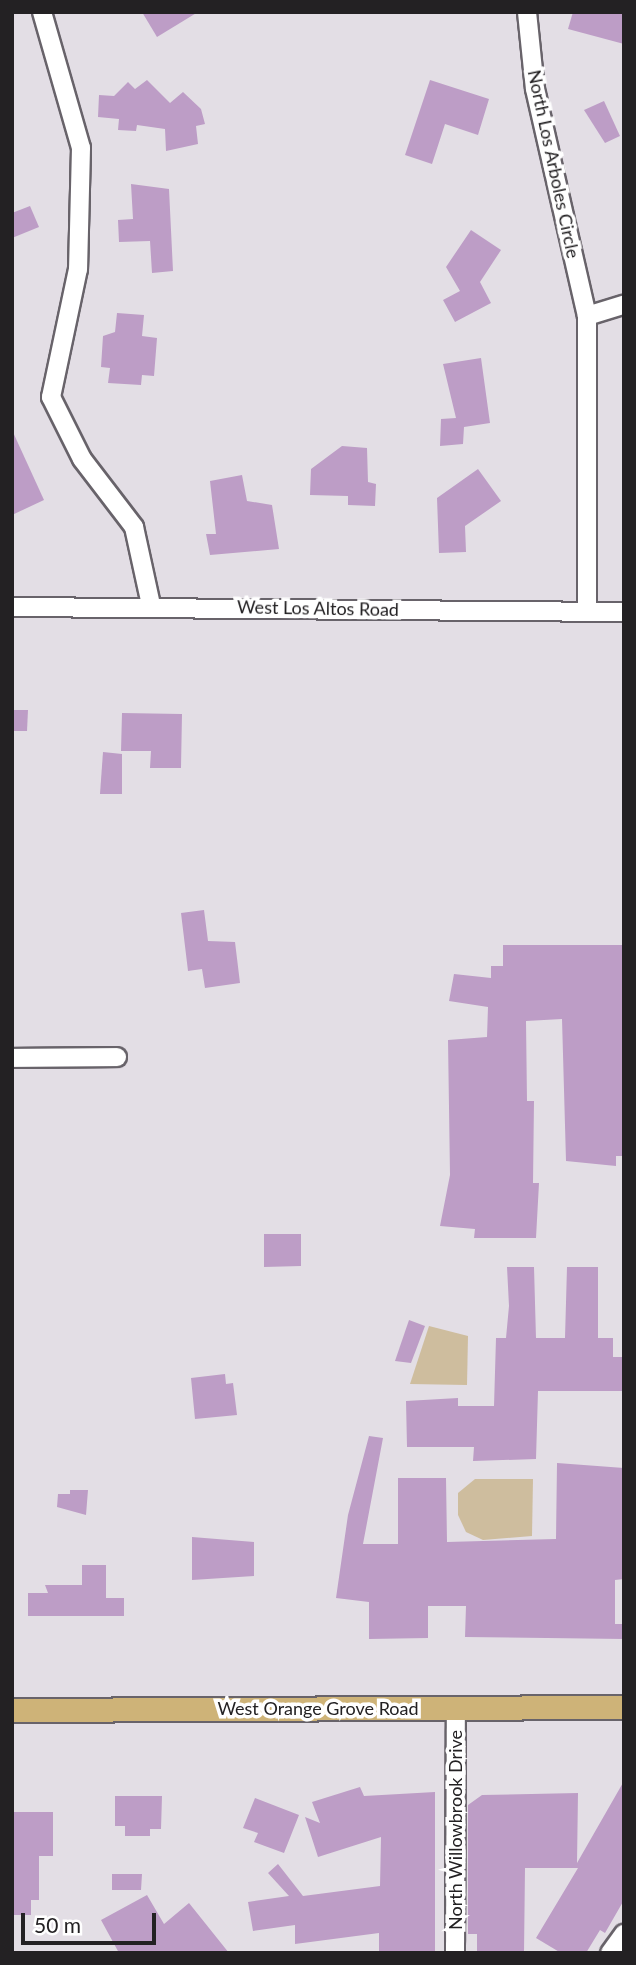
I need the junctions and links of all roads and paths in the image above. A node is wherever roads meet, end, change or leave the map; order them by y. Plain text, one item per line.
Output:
1 (42, 12) edge
2 (527, 12) edge
3 (624, 305) edge
4 (587, 316) junction
5 (151, 605) junction
6 (12, 607) edge
7 (587, 612) junction
8 (624, 612) edge
9 (117, 1057) dead end
10 (12, 1058) edge
11 (624, 1707) edge
12 (456, 1708) junction
13 (12, 1710) edge
14 (624, 1934) edge
15 (455, 1953) edge
16 (610, 1953) edge

1 - 5 street
2 - 4 street, North Los Arboles Circle
3 - 4 street
4 - 7 street, North Los Arboles Circle
5 - 6 street, West Los Altos Road
5 - 7 street, West Los Altos Road
7 - 8 street, West Los Altos Road
9 - 10 street
11 - 12 main road, West Orange Grove Road
12 - 13 main road, West Orange Grove Road
12 - 15 street, North Willowbrook Drive
14 - 16 street

